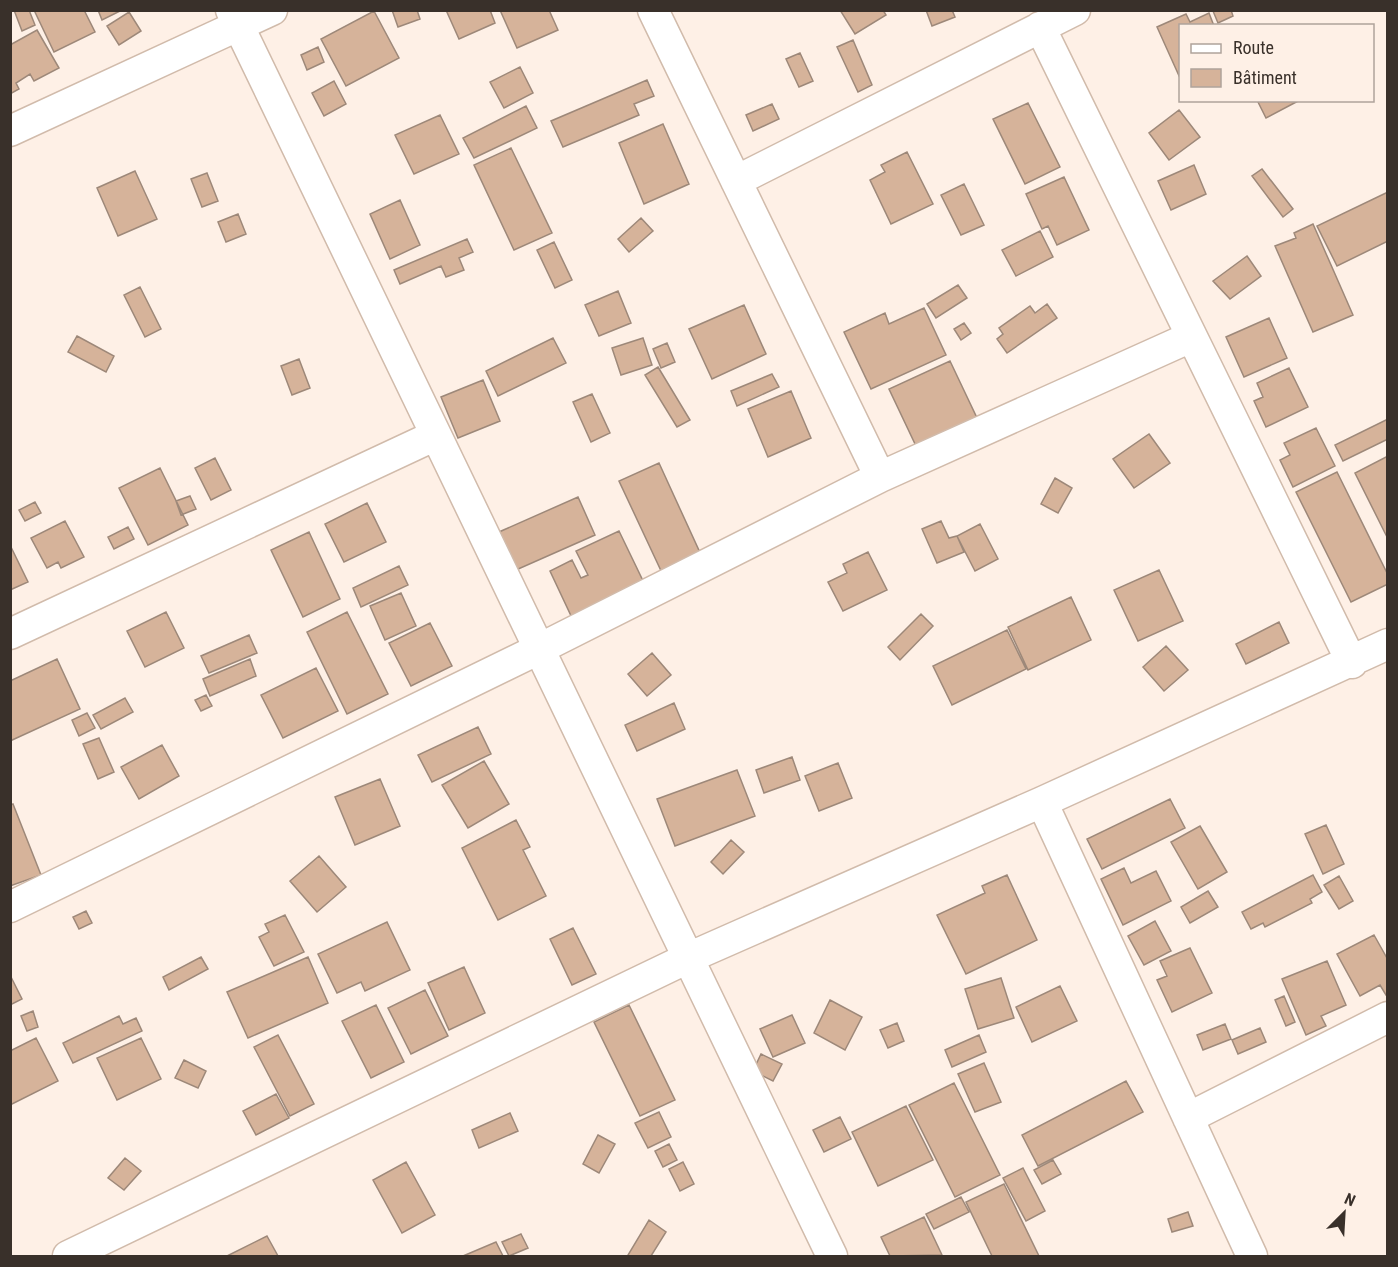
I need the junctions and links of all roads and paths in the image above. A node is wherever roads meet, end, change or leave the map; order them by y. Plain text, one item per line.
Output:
1 (272, 10) edge
2 (653, 10) edge
3 (1075, 10) edge
4 (235, 19) edge
5 (1040, 27) junction
6 (10, 131) edge
7 (736, 181) junction
8 (1191, 337) junction
9 (436, 435) junction
10 (880, 477) junction
11 (10, 634) edge
12 (1388, 644) edge
13 (539, 649) junction
14 (1352, 663) junction
15 (1042, 802) junction
16 (10, 907) edge
17 (688, 958) junction
18 (1388, 1017) edge
19 (1188, 1118) junction
20 (68, 1257) edge
21 (832, 1257) edge
22 (1252, 1257) edge

1 - 4 street
2 - 7 street
3 - 5 street
4 - 6 street
4 - 9 street
5 - 7 street
5 - 8 street
7 - 10 street
8 - 10 street
8 - 14 street
9 - 11 street
9 - 13 street
10 - 13 street
12 - 14 street
13 - 16 street
13 - 17 street
14 - 15 street
15 - 17 street
15 - 19 street
17 - 20 street
17 - 21 street
18 - 19 street
19 - 22 street

